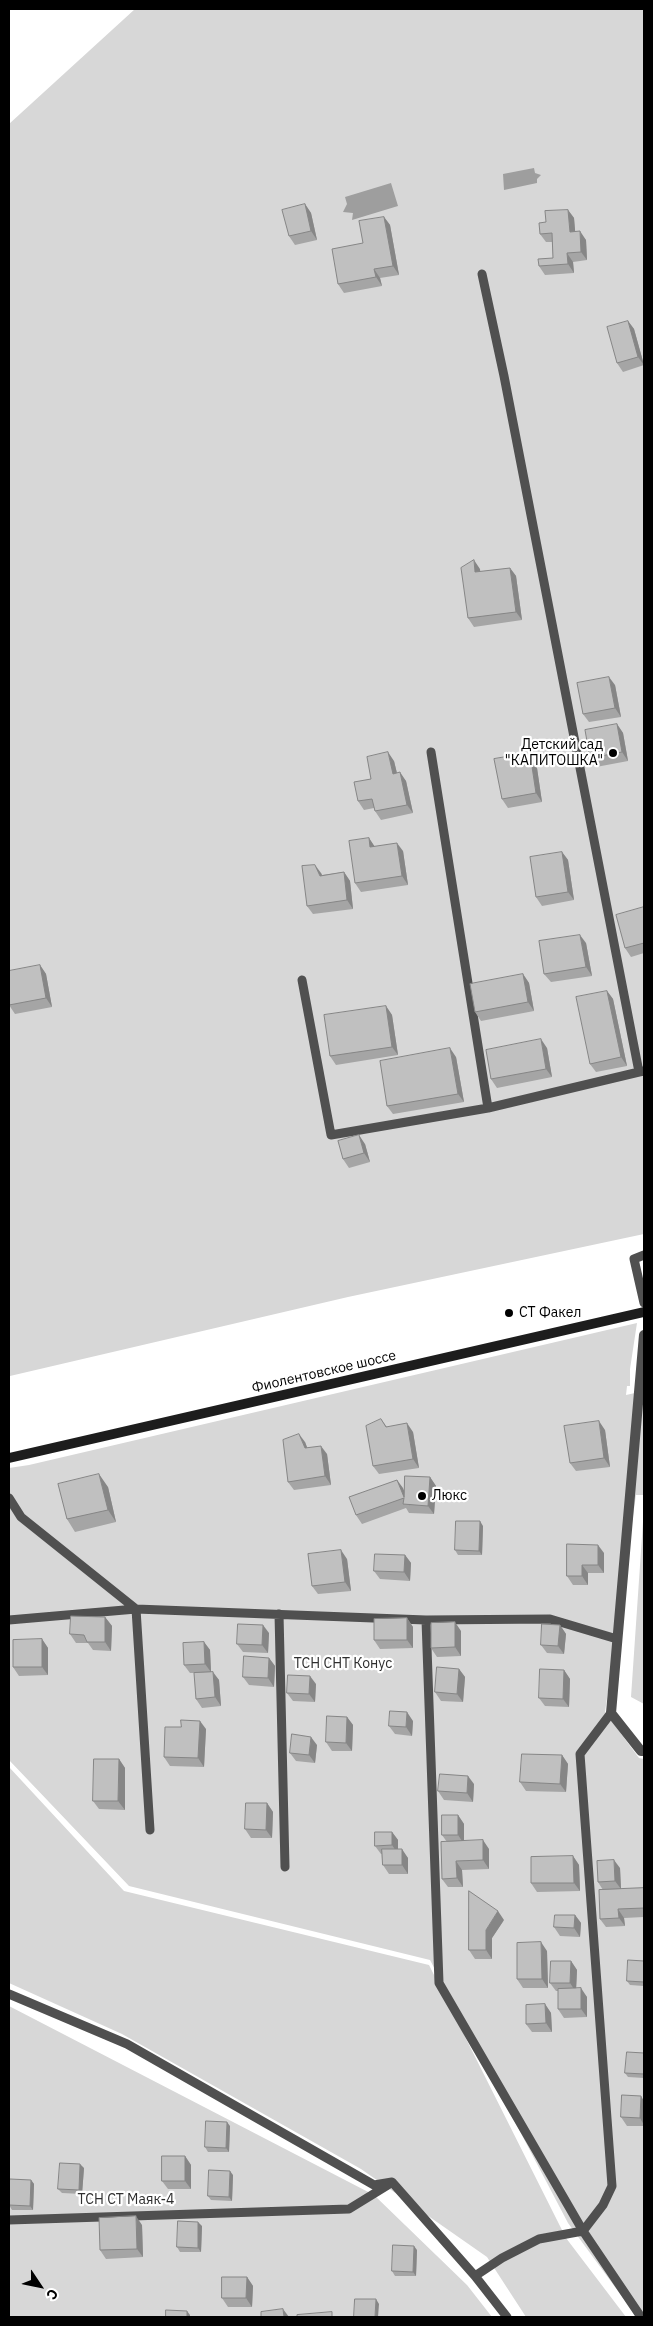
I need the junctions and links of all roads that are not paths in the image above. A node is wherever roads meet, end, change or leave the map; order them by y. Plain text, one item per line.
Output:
1 (482, 274) dead end
2 (431, 752) dead end
3 (302, 980) dead end
4 (642, 1071) edge
5 (488, 1108) junction
6 (644, 1255) edge
7 (644, 1303) edge
8 (644, 1312) edge
9 (644, 1335) edge
10 (641, 1406) edge
11 (9, 1458) edge
12 (9, 1498) edge
13 (136, 1609) junction
14 (279, 1614) junction
15 (9, 1620) edge
16 (426, 1620) junction
17 (617, 1639) junction
18 (610, 1713) junction
19 (644, 1751) edge
20 (150, 1830) dead end
21 (285, 1867) dead end
22 (9, 1994) edge
23 (392, 2182) junction
24 (9, 2220) edge
25 (583, 2231) junction
26 (474, 2276) junction
27 (507, 2317) edge
28 (641, 2317) edge

1 - 4 lane
2 - 5 lane
3 - 5 lane
4 - 5 lane
6 - 7 lane
8 - 11 main road, Фиолентовское шоссе
9 - 10 street
10 - 17 street
12 - 13 lane
13 - 14 lane
13 - 15 lane
13 - 20 lane
14 - 16 lane
14 - 21 lane
16 - 17 lane
16 - 25 lane
17 - 18 street
18 - 19 street
18 - 25 lane
22 - 23 lane
23 - 24 lane
23 - 26 lane
25 - 26 lane
25 - 28 lane
26 - 27 lane

